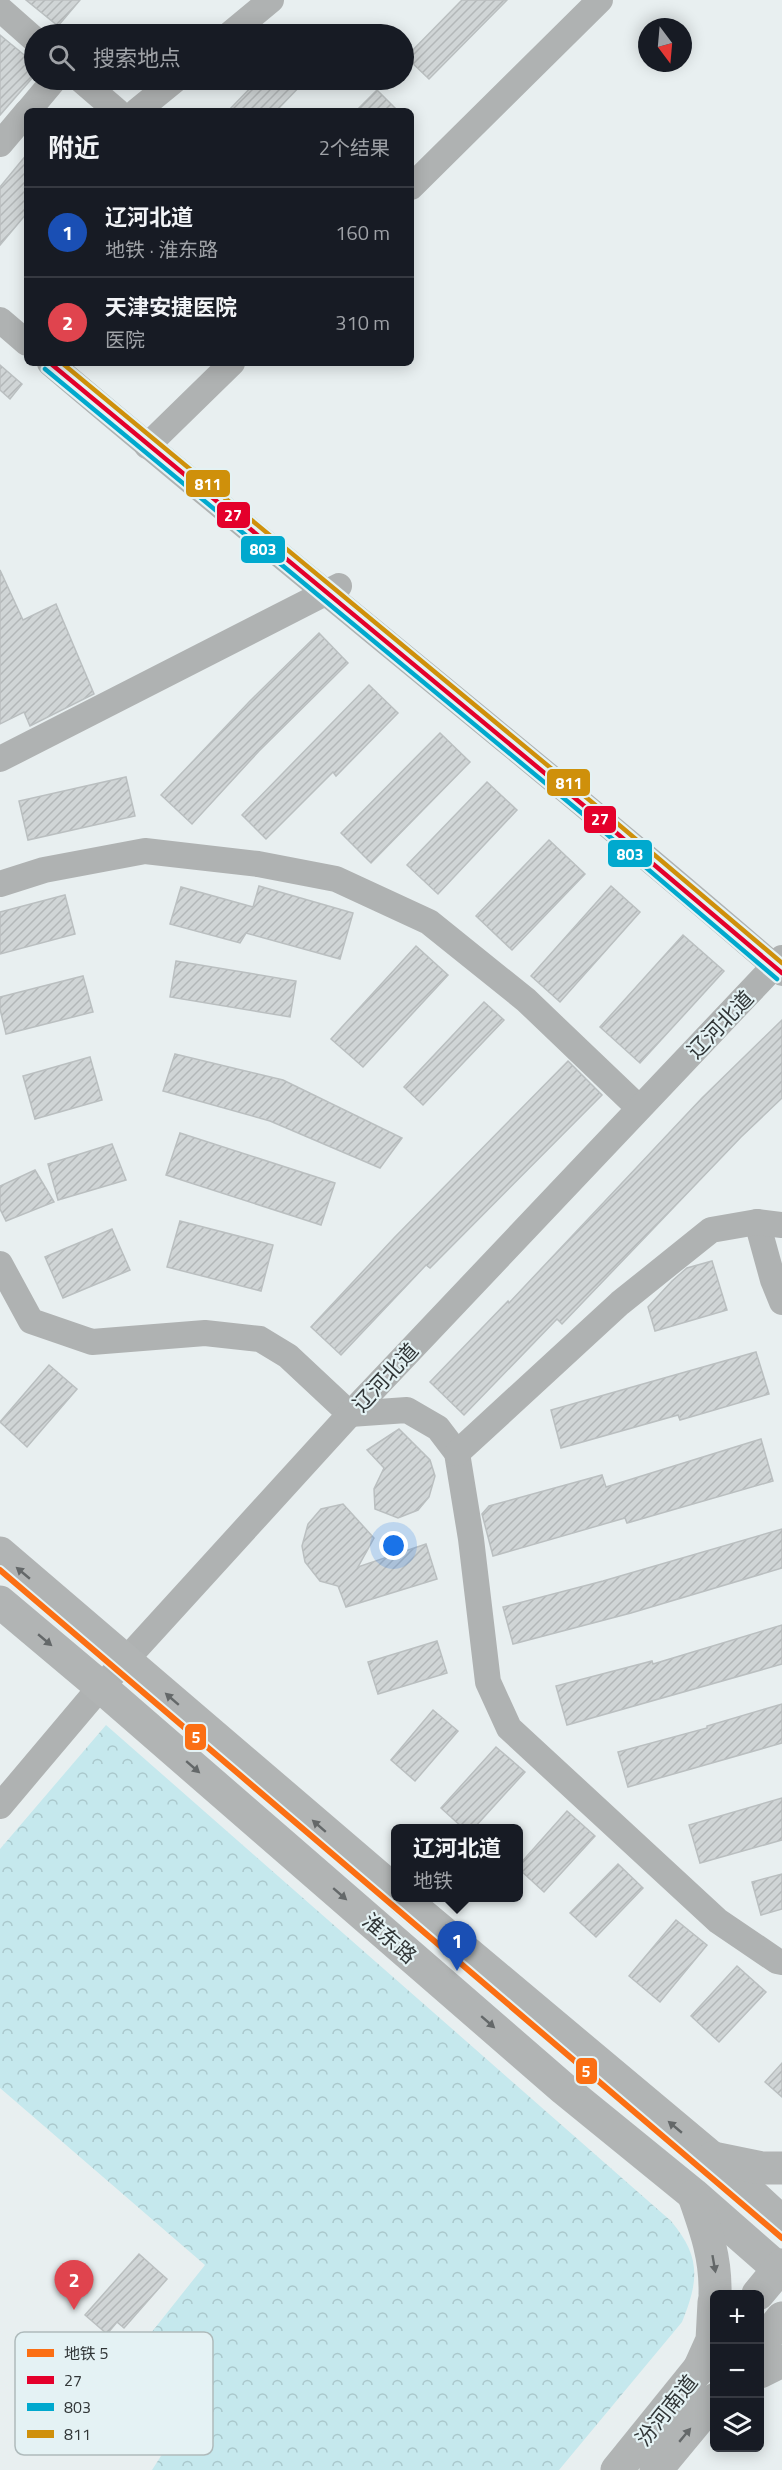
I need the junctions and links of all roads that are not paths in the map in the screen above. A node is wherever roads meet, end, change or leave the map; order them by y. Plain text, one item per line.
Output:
1 (272, 0) edge
2 (600, 0) edge
3 (0, 9) edge
4 (242, 24) edge
5 (24, 30) edge
6 (45, 90) edge
7 (93, 90) edge
8 (163, 90) edge
9 (30, 108) edge
10 (114, 108) edge
11 (141, 108) edge
12 (24, 115) edge
13 (0, 144) edge
14 (414, 184) edge
15 (0, 300) edge
16 (0, 320) edge
17 (24, 320) edge
18 (24, 340) edge
19 (54, 366) edge
20 (78, 366) edge
21 (229, 366) edge
22 (153, 440) junction
23 (334, 590) junction
24 (0, 759) edge
25 (0, 884) edge
26 (780, 963) edge
27 (639, 1108) junction
28 (757, 1222) junction
29 (782, 1225) edge
30 (0, 1264) edge
31 (782, 1302) edge
32 (350, 1414) junction
33 (457, 1453) junction
34 (0, 1553) edge
35 (0, 1602) edge
36 (126, 1660) junction
37 (101, 1687) junction
38 (0, 1806) edge
39 (391, 1888) edge
40 (407, 1902) edge
41 (782, 1962) edge
42 (711, 2157) junction
43 (782, 2168) edge
44 (693, 2194) junction
45 (782, 2222) edge
46 (781, 2268) edge
47 (715, 2290) edge
48 (762, 2290) edge
49 (782, 2318) edge
50 (711, 2344) edge
51 (760, 2344) edge
52 (706, 2360) edge
53 (782, 2361) edge
54 (764, 2370) edge
55 (710, 2405) edge
56 (617, 2470) edge
57 (656, 2470) edge

1 - 4 street
2 - 14 street
3 - 5 street
6 - 9 street
7 - 10 street
8 - 11 street
12 - 13 street
15 - 17 street
16 - 18 street
19 - 22 street
20 - 22 street
21 - 22 street
22 - 23 street
23 - 24 street
23 - 26 street
25 - 27 street
26 - 27 street, 辽河北道
27 - 32 street, 辽河北道
28 - 29 street
28 - 31 street
28 - 33 street
30 - 32 street
32 - 33 street
32 - 36 street, 辽河北道
33 - 41 street
36 -> 34 main road, 淮东路
35 -> 37 main road, 淮东路
36 - 37 street, 辽河北道
39 -> 36 main road, 淮东路
37 - 38 street, 辽河北道
37 -> 44 main road, 淮东路
42 -> 40 main road, 淮东路
42 - 43 main road
42 - 45 main road, 淮东路
44 - 46 main road, 淮东路
44 -> 47 main road
46 - 48 main road
49 - 51 main road
50 - 52 main road, 汾河南道
52 - 56 main road, 汾河南道
53 - 54 main road
57 -> 55 main road, 汾河南道

